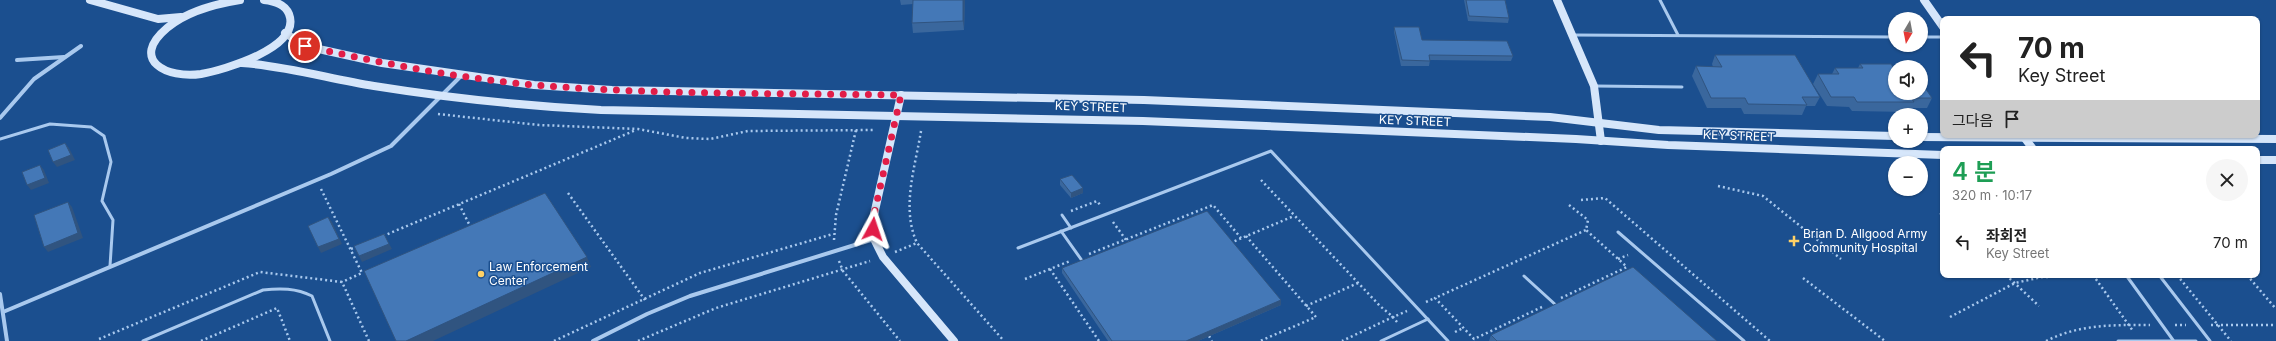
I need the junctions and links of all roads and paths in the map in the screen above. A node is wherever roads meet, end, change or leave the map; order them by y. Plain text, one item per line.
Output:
1 (90, 0) edge
2 (240, 0) edge
3 (264, 0) edge
4 (1557, 0) edge
5 (1660, 0) edge
6 (1924, 0) edge
7 (284, 4) edge
8 (186, 16) junction
9 (158, 19) junction
10 (1940, 23) edge
11 (164, 31) junction
12 (285, 33) junction
13 (1572, 35) junction
14 (1678, 35) junction
15 (1888, 36) edge
16 (1928, 37) edge
17 (1940, 37) edge
18 (81, 46) dead end
19 (64, 57) junction
20 (17, 60) dead end
21 (242, 63) junction
22 (461, 76) junction
23 (1594, 86) junction
24 (1682, 87) dead end
25 (901, 95) junction
26 (442, 97) junction
27 (425, 113) junction
28 (896, 116) junction
29 (0, 118) edge
30 (1599, 122) junction
31 (638, 129) junction
32 (856, 130) junction
33 (892, 130) junction
34 (915, 130) dead end
35 (1888, 136) edge
36 (1928, 137) edge
37 (1940, 137) edge
38 (2150, 138) edge
39 (0, 139) edge
40 (2276, 139) edge
41 (1602, 141) junction
42 (1940, 155) edge
43 (2260, 160) edge
44 (2276, 160) edge
45 (317, 180) junction
46 (1261, 180) dead end
47 (1718, 186) dead end
48 (568, 193) dead end
49 (1581, 200) dead end
50 (459, 204) junction
51 (1569, 205) dead end
52 (1107, 214) junction
53 (1062, 215) joint
54 (1294, 216) junction
55 (1071, 228) junction
56 (471, 229) edge
57 (1586, 230) junction
58 (1061, 231) junction
59 (1618, 232) dead end
60 (1246, 236) junction
61 (380, 237) edge
62 (1241, 238) junction
63 (874, 239) junction
64 (1126, 239) junction
65 (365, 243) edge
66 (1229, 243) edge
67 (1131, 246) edge
68 (1018, 248) dead end
69 (351, 249) junction
70 (1080, 258) junction
71 (1841, 259) dead end
72 (1084, 264) edge
73 (110, 266) junction
74 (1627, 267) junction
75 (1050, 269) junction
76 (1633, 272) edge
77 (1524, 276) dead end
78 (1803, 278) dead end
79 (2009, 278) edge
80 (2038, 278) edge
81 (2094, 278) edge
82 (2128, 278) edge
83 (2161, 278) edge
84 (2179, 278) edge
85 (2250, 278) edge
86 (1025, 279) dead end
87 (342, 282) dead end
88 (1358, 283) junction
89 (2015, 283) junction
90 (0, 294) edge
91 (645, 300) junction
92 (1552, 302) junction
93 (1306, 306) junction
94 (2039, 306) dead end
95 (2276, 309) edge
96 (1561, 310) edge
97 (3, 312) junction
98 (1950, 317) dead end
99 (1428, 320) junction
100 (1209, 336) edge
101 (1474, 340) edge
102 (2140, 340) edge
103 (2173, 340) junction
104 (7, 341) edge
105 (143, 341) edge
106 (202, 341) edge
107 (290, 341) edge
108 (330, 341) edge
109 (554, 341) edge
110 (593, 341) edge
111 (638, 341) edge
112 (900, 341) edge
113 (954, 341) edge
114 (1004, 341) edge
115 (1099, 341) edge
116 (1212, 341) edge
117 (1260, 341) edge
118 (1342, 341) edge
119 (1381, 341) edge
120 (1448, 341) edge
121 (1744, 341) edge
122 (1770, 341) edge
123 (1885, 341) edge
124 (2118, 341) edge
125 (2196, 341) edge
126 (2210, 341) edge
127 (2231, 341) edge

1 - 9 main road
2 - 8 main road
3 - 7 main road
4 - 13 main road
5 - 14 lane
6 - 10 main road
7 - 12 main road
8 - 9 main road
8 - 11 main road
9 - 11 main road
11 - 21 main road
12 - 21 main road
12 - 22 main road, KEY STREET
13 - 14 lane
13 - 23 main road
14 - 15 lane
16 - 17 lane
18 - 19 street
19 - 20 street
19 - 29 street
21 - 26 main road, KEY STREET
22 - 25 main road, KEY STREET
22 - 26 street
23 - 24 lane
23 - 30 main road
25 - 28 main road
25 - 30 main road, KEY STREET
26 - 27 street
26 - 28 main road, KEY STREET
27 - 31 path
27 - 45 street
28 - 33 main road
28 - 41 main road, KEY STREET
30 - 35 main road, KEY STREET
30 - 41 main road
31 - 32 path
31 - 50 path
32 - 33 path
32 - 91 path
33 - 63 main road
34 - 114 path
36 - 37 main road
38 - 40 main road
39 - 73 lane
41 - 42 main road, KEY STREET
43 - 44 main road
45 - 69 path
45 - 73 street
46 - 54 path
47 - 71 path
48 - 91 path
49 - 122 path
50 - 56 path
50 - 61 path
51 - 57 path
52 - 53 path
52 - 55 lane
52 - 64 path
52 - 99 lane
53 - 55 lane
54 - 60 path
54 - 88 path
55 - 58 lane
57 - 74 path
57 - 101 path
58 - 68 lane
58 - 70 lane
59 - 121 lane
60 - 62 path
60 - 93 path
62 - 64 path
62 - 66 path
63 - 110 street
63 - 113 main road
64 - 67 path
64 - 70 path
65 - 69 path
69 - 87 path
70 - 72 lane
70 - 75 path
73 - 97 street
74 - 76 path
74 - 92 path
75 - 86 path
75 - 115 path
77 - 92 lane
78 - 123 path
79 - 89 path
80 - 89 path
81 - 102 path
82 - 103 lane
83 - 126 lane
84 - 127 path
85 - 95 path
88 - 93 path
88 - 118 path
89 - 94 path
89 - 98 path
90 - 97 street
91 - 109 path
92 - 96 lane
92 - 101 path
93 - 117 path
97 - 104 street
99 - 119 lane
99 - 120 lane
100 - 116 path
102 - 103 lane
102 - 124 lane
103 - 125 lane
105 - 108 lane
106 - 107 path
111 - 112 path

